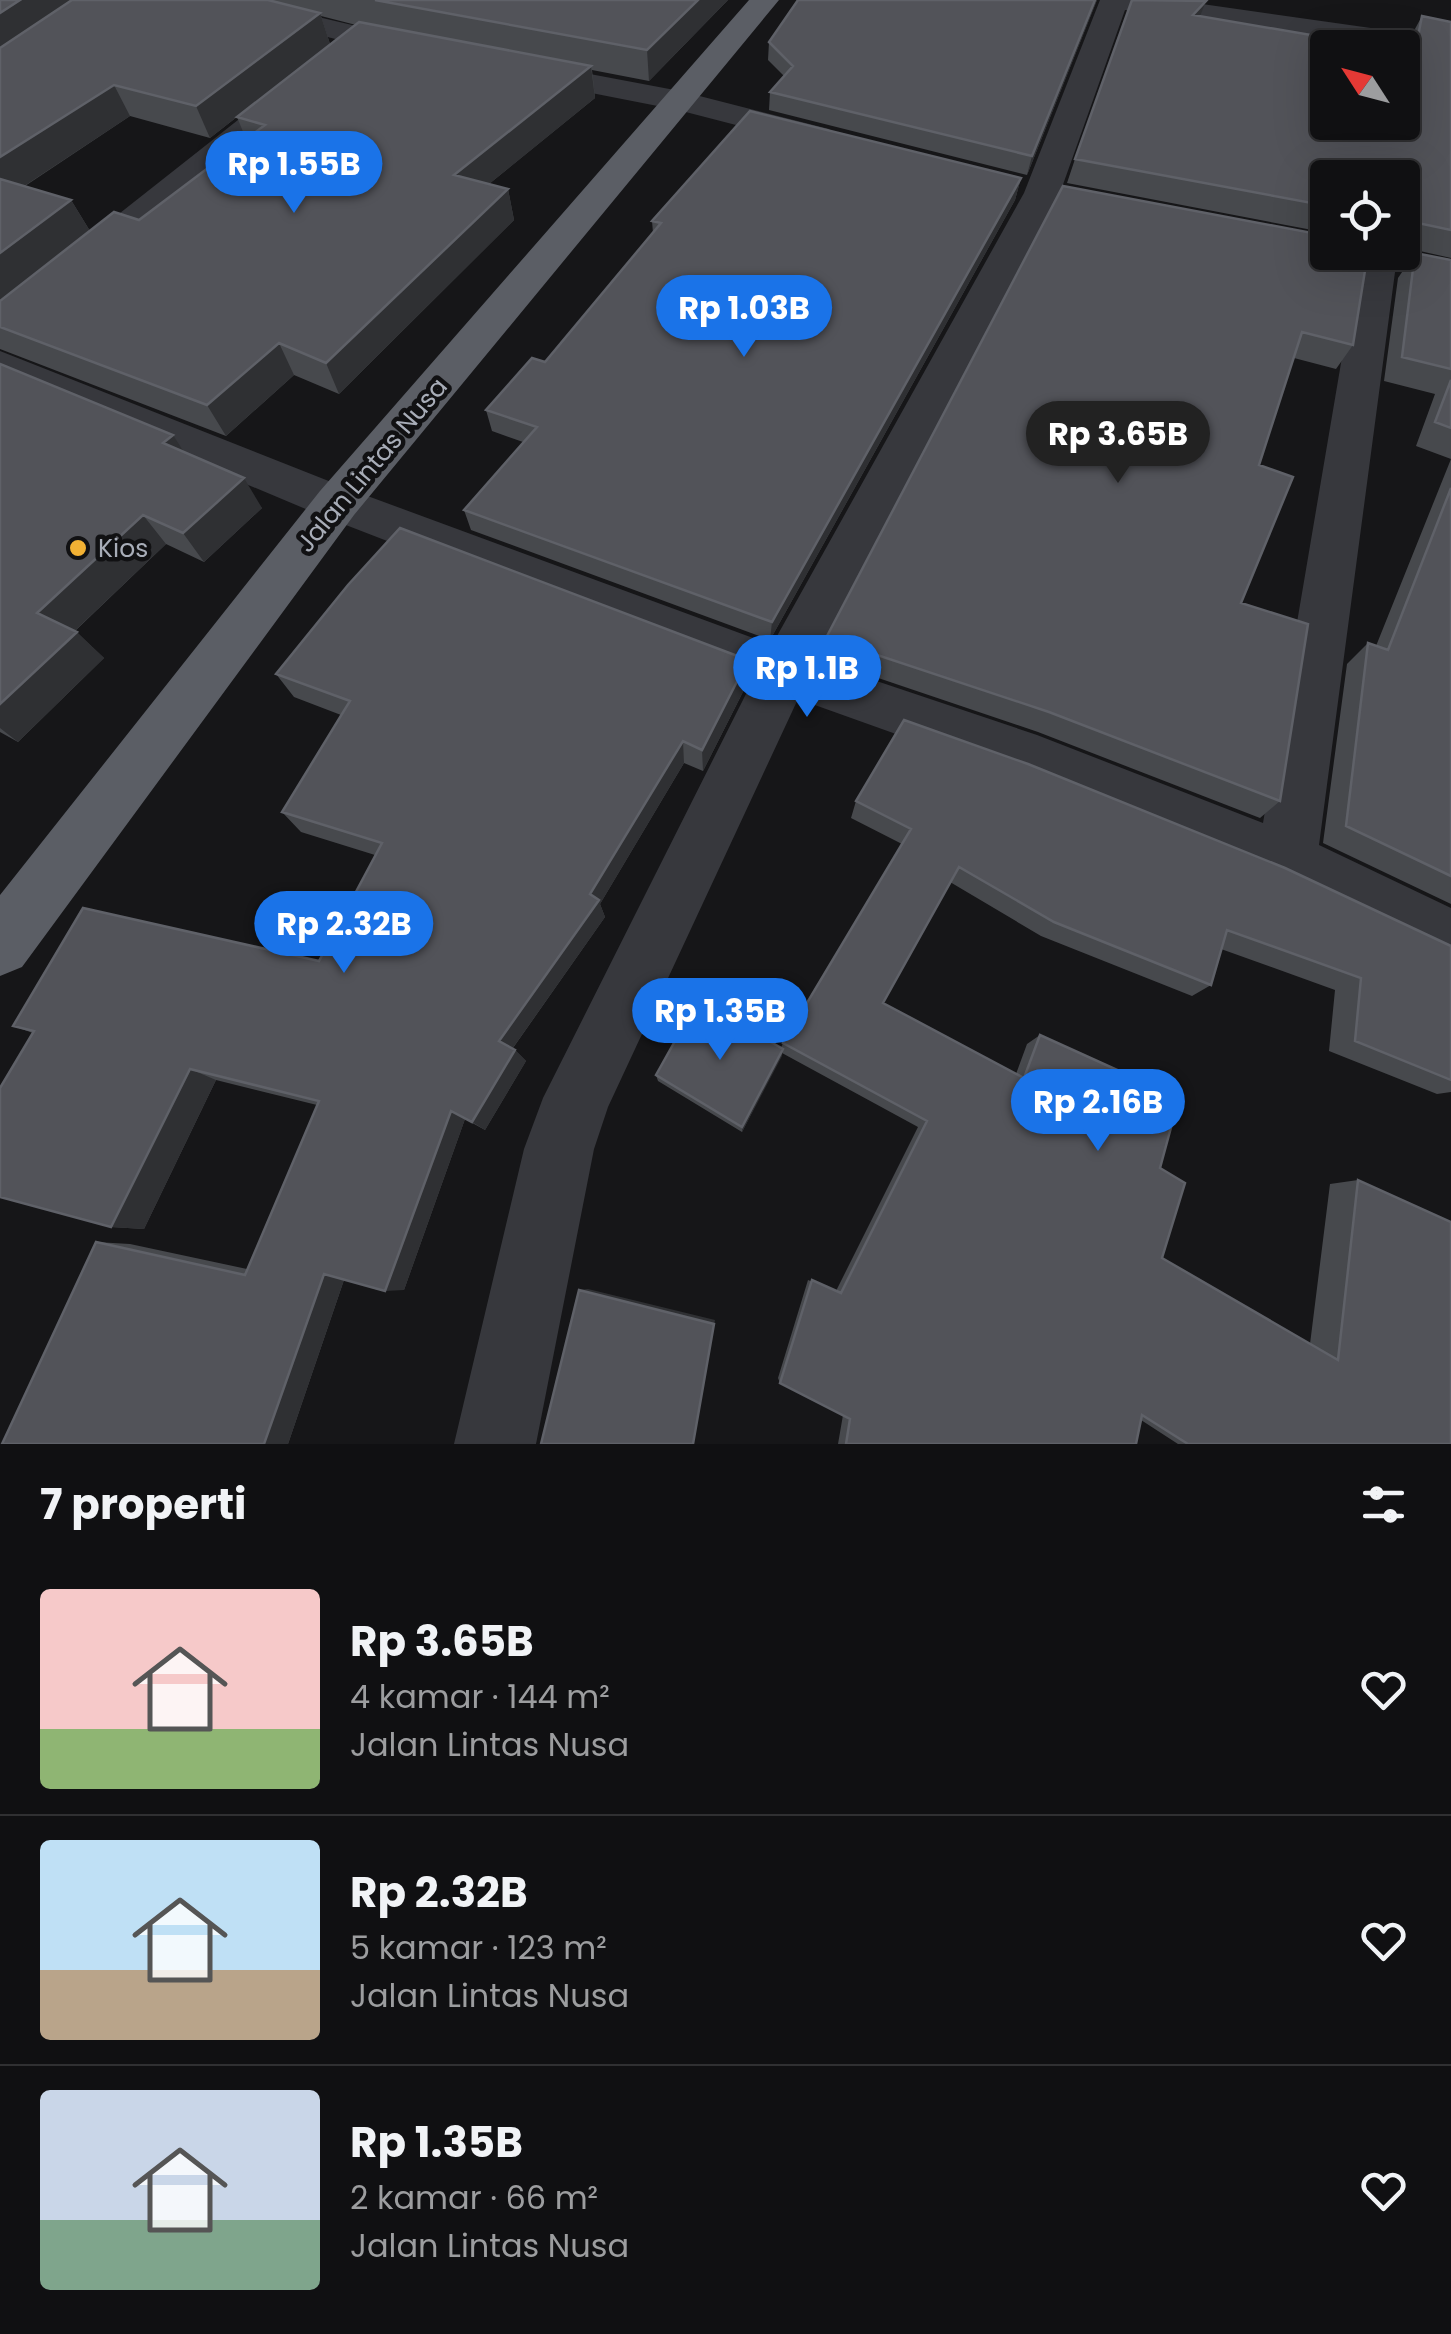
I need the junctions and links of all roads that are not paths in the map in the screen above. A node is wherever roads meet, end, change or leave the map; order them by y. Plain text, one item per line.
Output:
1 (211, 0) edge
2 (765, 0) edge
3 (1114, 0) edge
4 (1323, 30) edge
5 (361, 39) junction
6 (454, 57) edge
7 (492, 64) edge
8 (680, 101) junction
9 (852, 145) edge
10 (1379, 270) edge
11 (45, 291) edge
12 (0, 365) edge
13 (337, 503) junction
14 (784, 672) junction
15 (1287, 860) junction
16 (1451, 940) edge
17 (0, 945) edge
18 (495, 1444) edge

1 - 5 street
2 - 8 highway, Jalan Lintas Nusa
3 - 4 street
3 - 14 street
5 - 6 street
5 - 11 street
7 - 8 street
8 - 9 street
8 - 13 highway, Jalan Lintas Nusa
10 - 15 street
12 - 13 street
13 - 14 street
13 - 17 highway, Jalan Lintas Nusa
14 - 15 street
14 - 18 street
15 - 16 street

